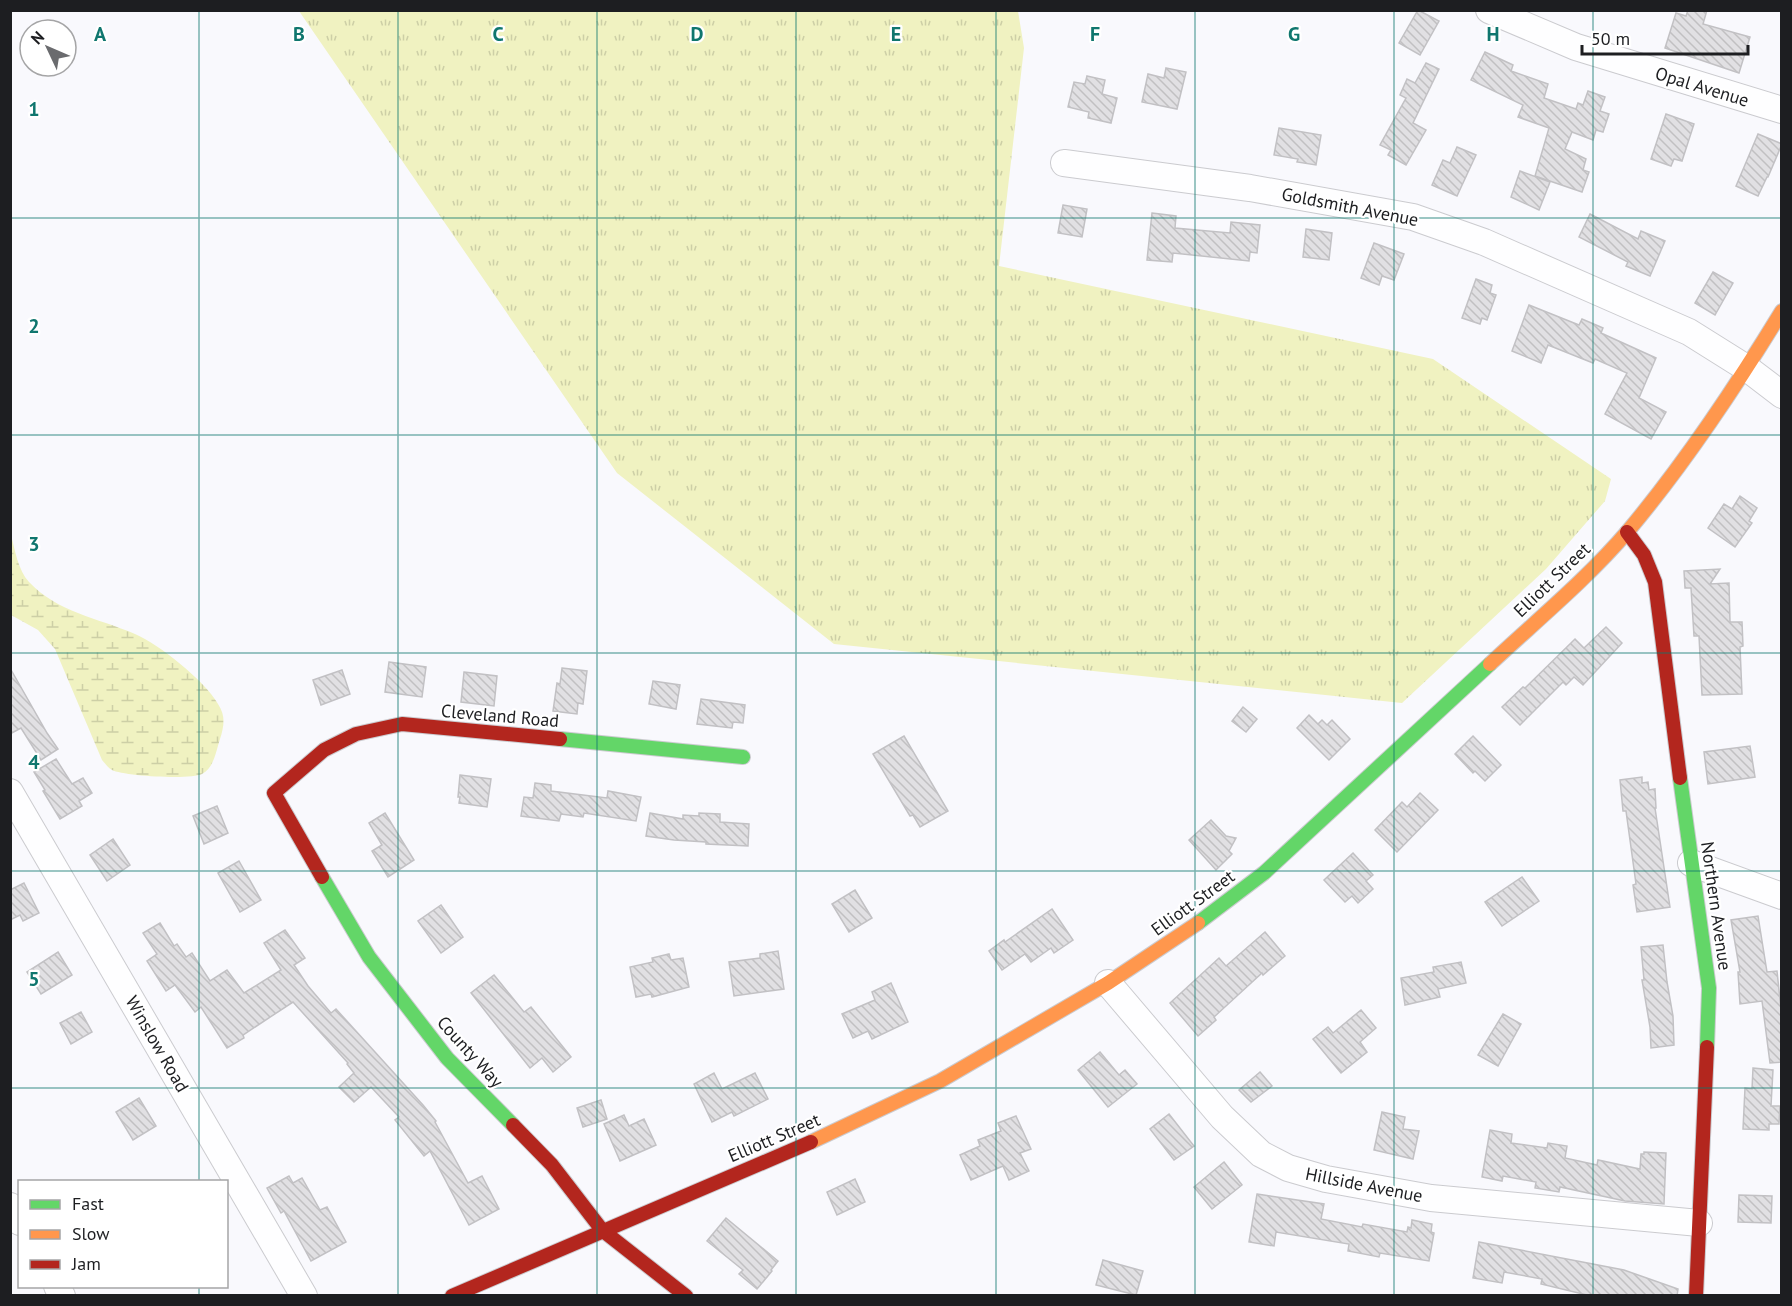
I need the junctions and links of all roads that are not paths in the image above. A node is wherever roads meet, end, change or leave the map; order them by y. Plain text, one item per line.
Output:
1 (1489, 10) edge
2 (1782, 110) edge
3 (1064, 163) dead end
4 (1782, 311) edge
5 (1748, 369) junction
6 (1782, 395) edge
7 (1627, 532) junction
8 (743, 757) dead end
9 (10, 792) edge
10 (274, 793) joint
11 (1691, 863) junction
12 (1782, 896) edge
13 (1108, 983) junction
14 (10, 1206) edge
15 (18, 1219) edge
16 (1699, 1223) junction
17 (602, 1230) junction
18 (304, 1296) edge
19 (452, 1296) edge
20 (686, 1296) edge
21 (1696, 1296) edge

1 - 2 street, Opal Avenue
3 - 5 street, Goldsmith Avenue
4 - 5 street, Elliott Street
5 - 6 street, Goldsmith Avenue
5 - 7 street, Elliott Street
7 - 11 street, Northern Avenue
7 - 13 street, Elliott Street
8 - 10 street, Cleveland Road
9 - 18 street, Winslow Road
10 - 17 street, County Way
11 - 12 street
11 - 16 street, Northern Avenue
13 - 16 street, Hillside Avenue
13 - 17 street, Elliott Street
14 - 15 street
16 - 21 street, Northern Avenue
17 - 19 street, Elliott Street
17 - 20 street, County Way

